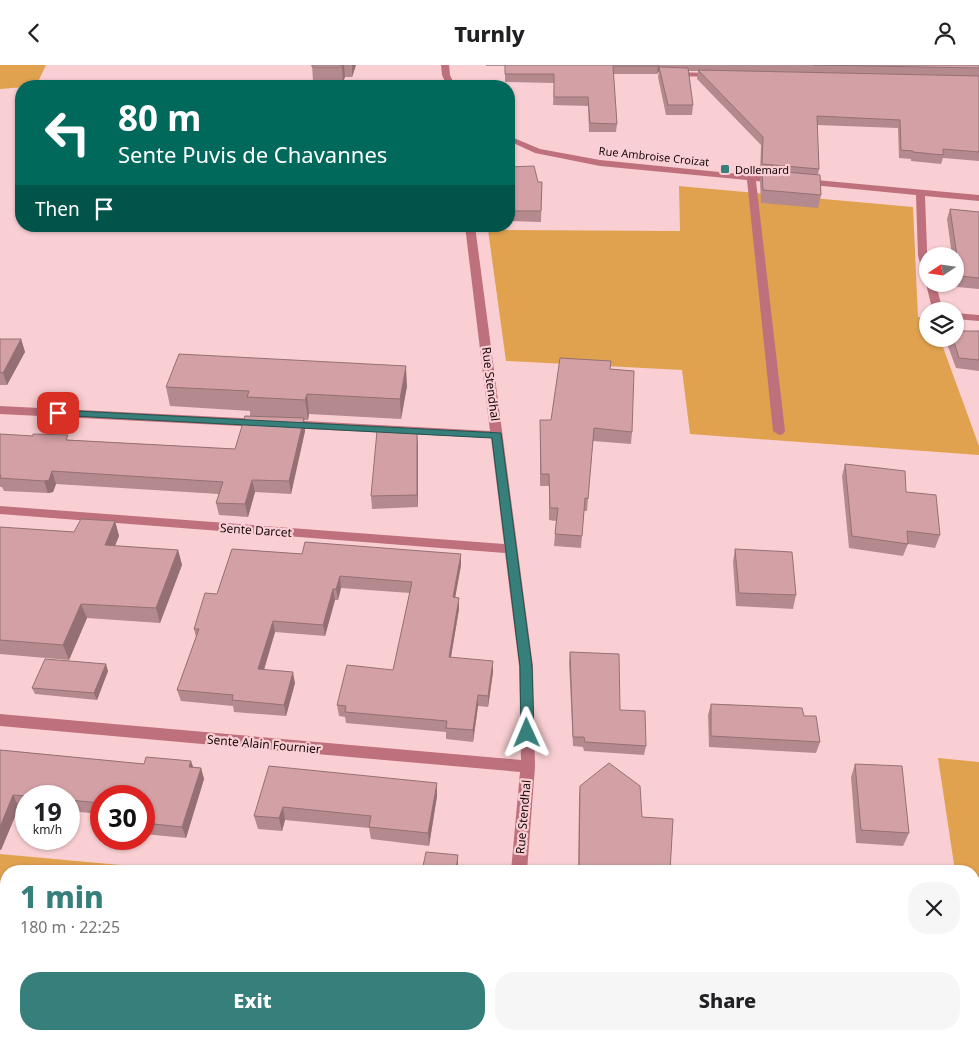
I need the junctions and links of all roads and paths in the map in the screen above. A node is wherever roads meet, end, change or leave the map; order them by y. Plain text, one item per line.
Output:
1 (445, 65) edge
2 (662, 74) edge
3 (446, 75) junction
4 (721, 75) edge
5 (444, 80) edge
6 (448, 80) edge
7 (515, 141) edge
8 (751, 177) junction
9 (920, 192) junction
10 (979, 198) edge
11 (471, 232) edge
12 (923, 247) edge
13 (964, 317) edge
14 (979, 318) edge
15 (0, 410) edge
16 (779, 431) dead end
17 (497, 435) junction
18 (0, 510) edge
19 (512, 549) junction
20 (0, 720) edge
21 (528, 767) junction
22 (520, 865) edge

1 - 3 street
2 - 4 street
3 - 5 street
3 - 6 street
7 - 8 street, Rue Ambroise Croizat
8 - 9 street, Rue Ambroise Croizat
8 - 16 street
9 - 10 street, Rue Ambroise Croizat
9 - 12 street
11 - 17 street, Rue Stendhal
13 - 14 street
15 - 17 street
17 - 19 street, Rue Stendhal
18 - 19 street, Sente Darcet
19 - 21 street, Rue Stendhal
20 - 21 street, Sente Alain Fournier
21 - 22 street, Rue Stendhal

